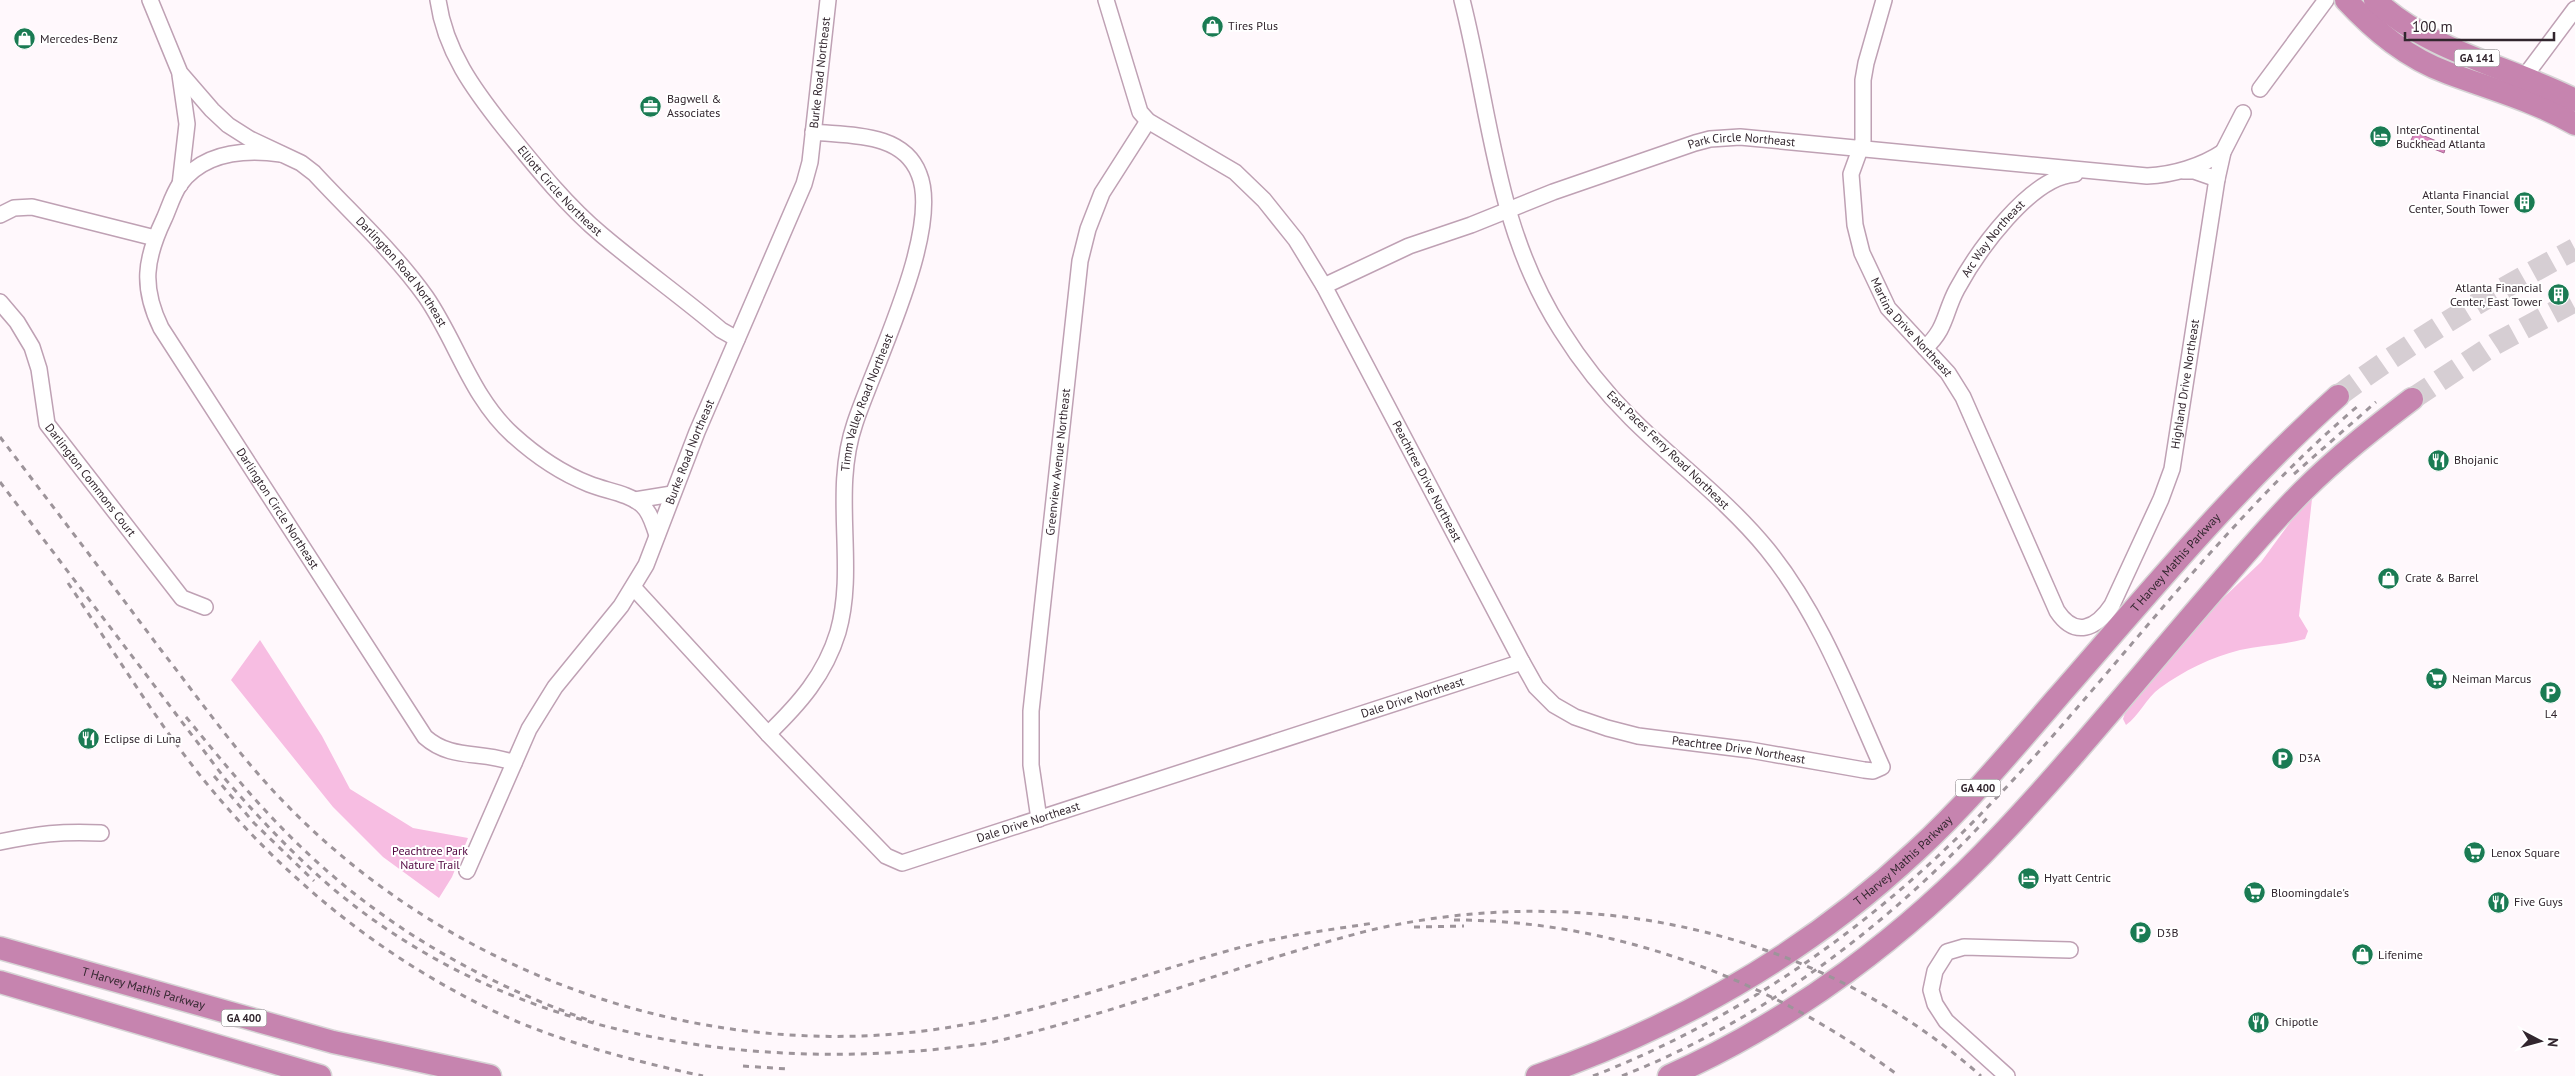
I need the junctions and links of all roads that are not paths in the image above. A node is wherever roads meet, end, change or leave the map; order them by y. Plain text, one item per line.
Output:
1 (150, 0) edge
2 (438, 0) edge
3 (828, 0) edge
4 (1106, 0) edge
5 (1462, 0) edge
6 (1884, 0) edge
7 (2326, 0) edge
8 (2346, 0) edge
9 (2375, 0) edge
10 (2575, 9) edge
11 (180, 73) junction
12 (2524, 76) junction
13 (2260, 89) dead end
14 (2513, 95) junction
15 (2575, 100) edge
16 (2243, 113) dead end
17 (1148, 121) junction
18 (2575, 124) edge
19 (813, 132) junction
20 (1861, 149) junction
21 (2223, 152) junction
22 (281, 154) junction
23 (2183, 171) junction
24 (2098, 172) junction
25 (2218, 179) junction
26 (180, 185) junction
27 (1507, 210) junction
28 (0, 215) edge
29 (155, 238) junction
30 (1324, 286) junction
31 (0, 302) edge
32 (737, 339) junction
33 (1925, 348) junction
34 (2338, 396) tunnel mouth
35 (2412, 399) tunnel mouth
36 (672, 494) junction
37 (635, 500) junction
38 (657, 535) junction
39 (634, 588) junction
40 (205, 607) dead end
41 (2077, 628) joint
42 (1522, 662) junction
43 (768, 734) junction
44 (514, 763) junction
45 (1882, 767) joint
46 (1039, 819) junction
47 (100, 833) dead end
48 (0, 842) edge
49 (467, 871) dead end
50 (0, 948) edge
51 (2070, 950) dead end
52 (0, 982) edge
53 (0, 990) edge
54 (98, 1012) junction
55 (320, 1076) edge
56 (490, 1076) edge
57 (1537, 1076) edge
58 (1669, 1076) edge
59 (2007, 1076) edge

1 - 11 street, Darlington Road Northeast
2 - 32 street, Elliott Circle Northeast
3 - 19 street, Burke Road Northeast
4 - 17 street, Peachtree Drive Northeast
5 - 27 street, East Paces Ferry Road Northeast
6 - 20 street, Martina Drive Northeast
7 - 13 street
8 - 14 highway, GA 141
9 - 12 highway, GA 141
10 - 12 street
11 - 22 street, Darlington Road Northeast
11 - 26 street, Darlington Circle Northeast
12 - 14 street
12 - 15 highway, GA 141
14 - 18 highway, GA 141
16 - 21 street, Highland Drive Northeast
17 - 30 street, Peachtree Drive Northeast
17 - 46 street, Greenview Avenue Northeast
19 - 32 street, Burke Road Northeast
19 - 43 street, Timm Valley Road Northeast
20 - 24 street, Park Circle Northeast
20 - 27 street, Park Circle Northeast
20 - 33 street, Martina Drive Northeast
21 - 23 street, Park Circle Northeast
21 - 25 street, Highland Drive Northeast
22 - 26 street, Darlington Circle Northeast
22 - 37 street, Darlington Road Northeast
23 - 24 street, Park Circle Northeast
23 - 25 street, Park Circle Northeast
24 - 33 street, Arc Way Northeast
25 - 41 street, Highland Drive Northeast
26 - 29 street, Darlington Circle Northeast
27 - 30 street, Park Circle Northeast
27 - 45 street, East Paces Ferry Road Northeast
28 - 29 street
29 - 44 street, Darlington Circle Northeast
30 - 42 street, Peachtree Drive Northeast
31 - 40 street, Darlington Commons Court
32 - 36 street, Burke Road Northeast
33 - 41 street, Martina Drive Northeast
34 - 57 highway, T Harvey Mathis Parkway / GA 400
35 - 58 highway
36 - 37 street
36 - 38 street, Burke Road Northeast
37 - 38 street
38 - 39 street, Burke Road Northeast
39 - 43 street, Dale Drive Northeast
39 - 44 street, Burke Road Northeast
42 - 45 street, Peachtree Drive Northeast
42 - 46 street, Dale Drive Northeast
43 - 46 street, Dale Drive Northeast
44 - 49 street, Burke Road Northeast
47 - 48 street
50 - 56 highway, T Harvey Mathis Parkway / GA 400
51 - 59 street
52 - 54 highway
53 - 54 highway
54 - 55 highway

